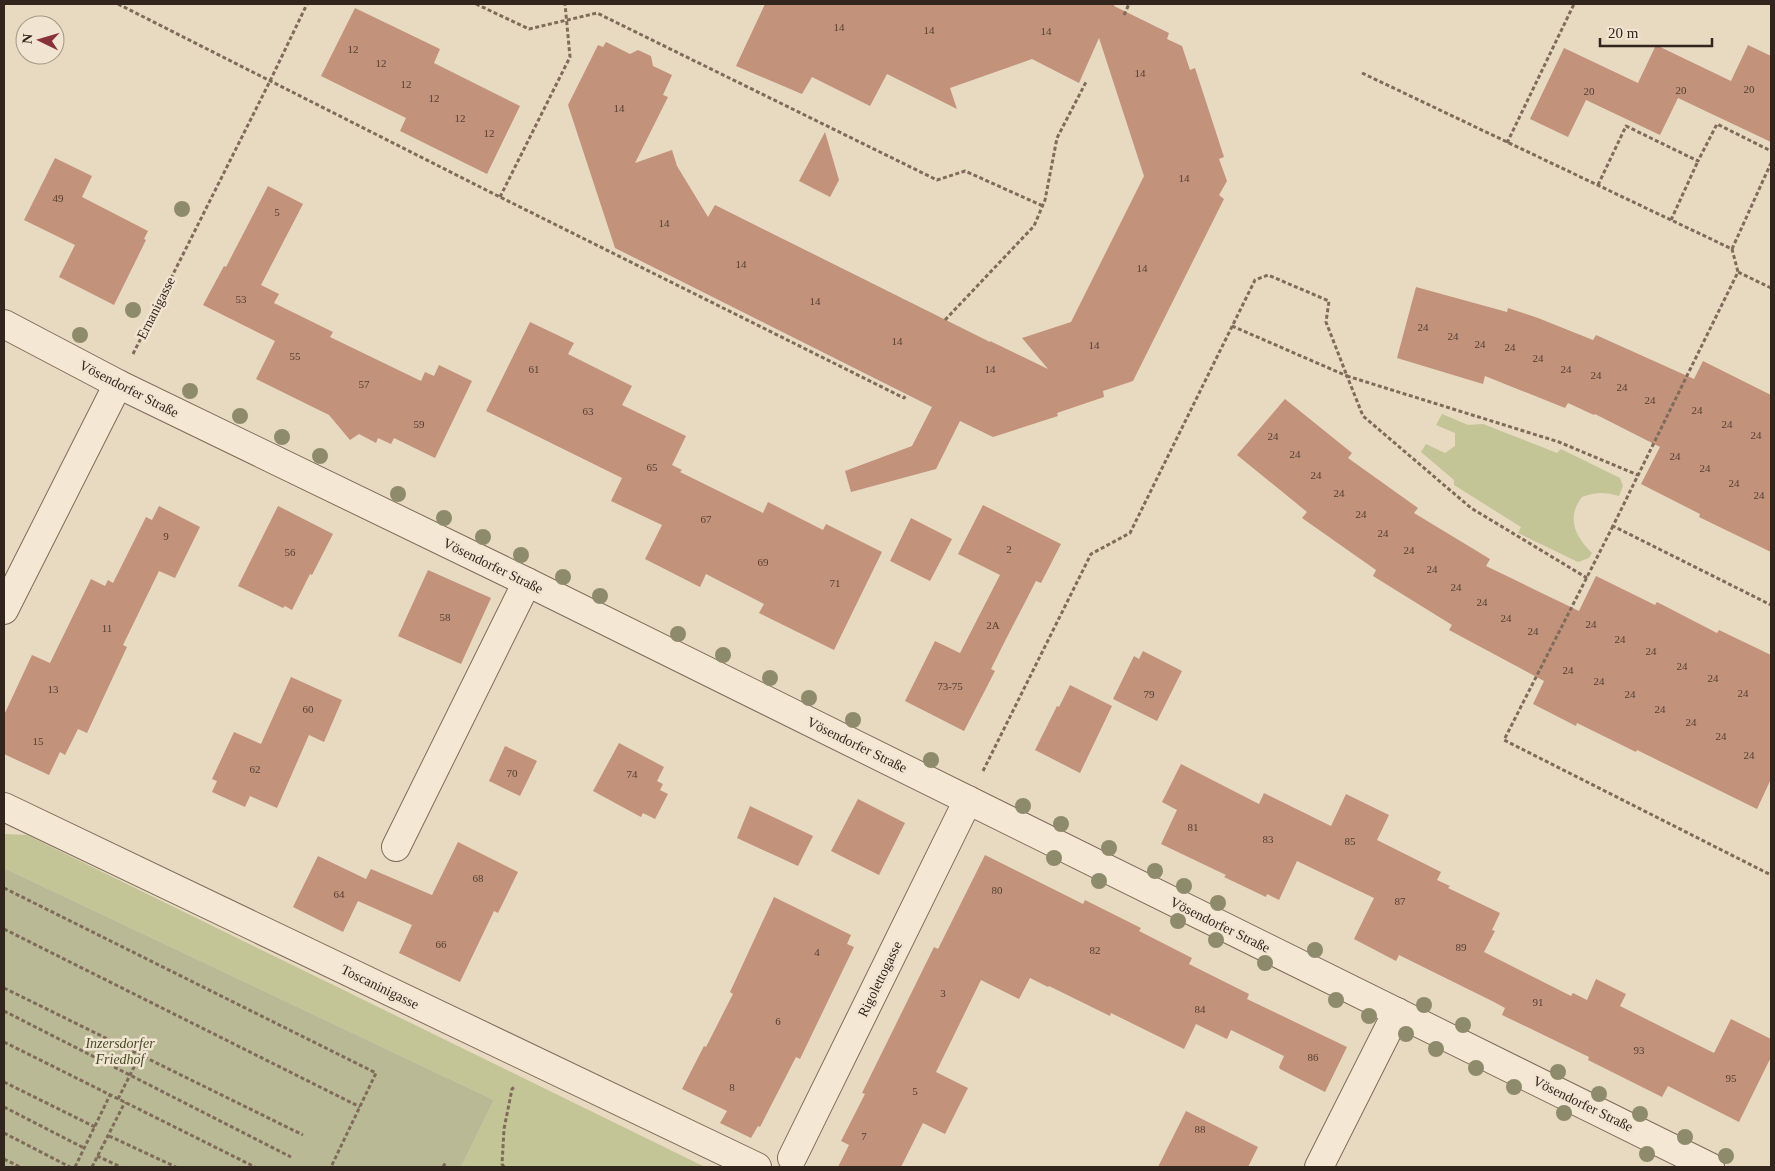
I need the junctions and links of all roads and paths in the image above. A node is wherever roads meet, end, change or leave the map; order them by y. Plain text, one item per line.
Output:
1 (118, 4) edge
2 (307, 4) edge
3 (476, 4) edge
4 (565, 4) edge
5 (1129, 4) edge
6 (1574, 4) edge
7 (1124, 15) dead end
8 (567, 20) junction
9 (1362, 73) dead end
10 (270, 81) junction
11 (1086, 82) dead end
12 (1507, 143) junction
13 (1771, 151) edge
14 (1698, 161) junction
15 (1771, 163) edge
16 (1598, 185) junction
17 (500, 197) junction
18 (1043, 206) junction
19 (1671, 220) junction
20 (1732, 249) junction
21 (1738, 272) junction
22 (1771, 288) edge
23 (944, 320) dead end
24 (4, 324) edge
25 (1232, 326) junction
26 (1347, 376) junction
27 (118, 384) junction
28 (906, 395) dead end
29 (1638, 475) junction
30 (1613, 526) junction
31 (1587, 578) junction
32 (527, 582) junction
33 (1771, 604) edge
34 (4, 610) edge
35 (968, 800) junction
36 (11, 810) edge
37 (396, 847) dead end
38 (1771, 875) edge
39 (4, 888) edge
40 (4, 930) edge
41 (4, 988) edge
42 (4, 1011) edge
43 (1397, 1012) junction
44 (4, 1042) edge
45 (140, 1055) junction
46 (523, 1056) junction
47 (130, 1074) junction
48 (4, 1082) edge
49 (110, 1095) junction
50 (118, 1099) junction
51 (125, 1102) junction
52 (4, 1107) edge
53 (360, 1107) junction
54 (95, 1127) junction
55 (4, 1133) edge
56 (303, 1135) dead end
57 (109, 1136) junction
58 (84, 1148) junction
59 (98, 1156) junction
60 (291, 1157) dead end
61 (792, 1158) dead end
62 (4, 1159) edge
63 (446, 1162) dead end
64 (20, 1167) edge
65 (70, 1167) edge
66 (75, 1167) edge
67 (92, 1167) edge
68 (121, 1167) edge
69 (176, 1167) edge
70 (255, 1167) edge
71 (331, 1167) edge
72 (443, 1167) edge
73 (504, 1167) edge
74 (757, 1167) edge
75 (1319, 1167) edge
76 (1710, 1167) edge

1 - 10 path
2 - 10 path, Ernanigasse
3 - 8 path
4 - 8 path
5 - 7 path
6 - 12 path
8 - 17 path
8 - 18 path
9 - 12 path
10 - 17 path
10 - 27 path, Ernanigasse
11 - 18 path
12 - 16 path
13 - 14 path
14 - 16 path
14 - 19 path
15 - 20 path
16 - 19 path
17 - 28 path
18 - 23 path
19 - 20 path
20 - 21 path
21 - 22 path
21 - 29 path
24 - 27 street, Vösendorfer Straße
25 - 26 path
25 - 26 path
25 - 35 path
26 - 29 path
26 - 31 path
27 - 32 street, Vösendorfer Straße
27 - 34 street
29 - 30 path
30 - 31 path
30 - 33 path
31 - 38 path
32 - 35 street, Vösendorfer Straße
32 - 37 street
35 - 43 street, Vösendorfer Straße
35 - 61 street, Rigolettogasse
36 - 46 street, Toscaninigasse
39 - 53 path
40 - 53 path
41 - 45 path
42 - 47 path
43 - 75 street
43 - 76 street, Vösendorfer Straße
44 - 49 path
45 - 47 path
45 - 56 path
46 - 73 path
46 - 74 street, Toscaninigasse
47 - 50 path
47 - 60 path
48 - 54 path
49 - 50 path
49 - 54 path
50 - 51 path
51 - 57 path
51 - 70 path
52 - 58 path
53 - 71 path
54 - 58 path
55 - 65 path
57 - 59 path
57 - 69 path
58 - 66 path
59 - 67 path
59 - 68 path
62 - 64 path
63 - 72 path

